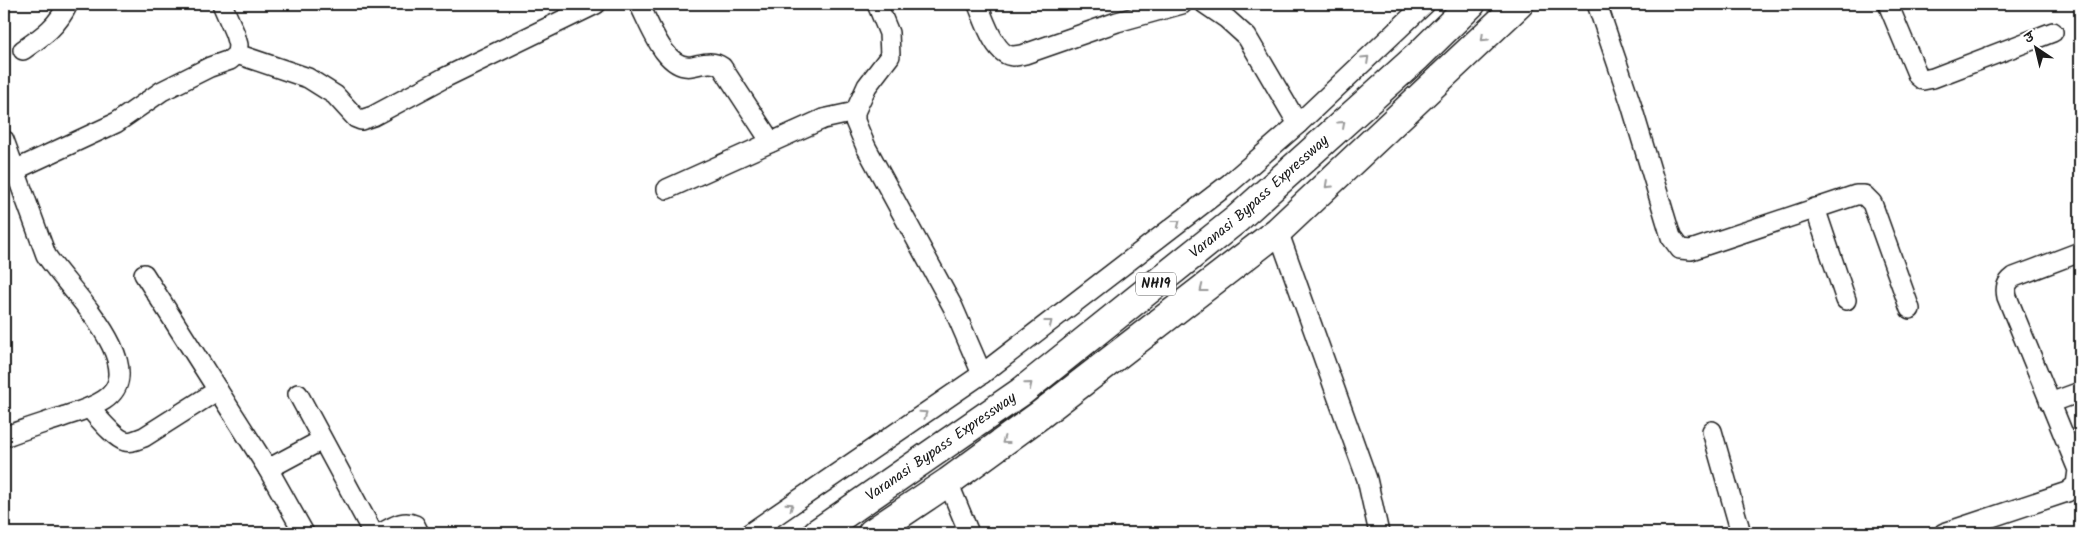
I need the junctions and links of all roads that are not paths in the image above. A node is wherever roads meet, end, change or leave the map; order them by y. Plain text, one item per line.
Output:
1 (68, 4) edge
2 (222, 4) edge
3 (596, 4) edge
4 (639, 4) edge
5 (877, 4) edge
6 (1182, 4) edge
7 (1205, 4) edge
8 (1424, 4) edge
9 (1471, 4) edge
10 (1519, 4) edge
11 (1598, 4) edge
12 (1888, 4) edge
13 (978, 5) dead end
14 (2053, 32) dead end
15 (23, 50) dead end
16 (237, 54) junction
17 (855, 112) junction
18 (1298, 124) junction
19 (4, 140) edge
20 (771, 142) junction
21 (10, 172) edge
22 (667, 189) dead end
23 (1815, 208) junction
24 (1278, 231) junction
25 (2080, 252) edge
26 (144, 274) dead end
27 (1846, 300) dead end
28 (1910, 309) dead end
29 (982, 374) junction
30 (218, 390) junction
31 (2080, 392) edge
32 (298, 394) dead end
33 (2050, 404) junction
34 (88, 408) junction
35 (1712, 431) dead end
36 (4, 437) edge
37 (322, 440) junction
38 (268, 468) junction
39 (948, 482) junction
40 (2078, 485) edge
41 (304, 533) edge
42 (372, 533) edge
43 (381, 533) edge
44 (419, 533) edge
45 (750, 533) edge
46 (817, 533) edge
47 (872, 533) edge
48 (969, 533) edge
49 (1379, 533) edge
50 (1741, 533) edge
51 (1947, 533) edge

1 - 15 street
2 - 16 street
3 - 16 street
4 - 20 street
5 - 17 street
6 - 13 street
7 - 18 street
18 -> 8 street
46 -> 9 highway, Varanasi Bypass Expressway / NH19
10 -> 24 highway, Varanasi Bypass Expressway / NH19
11 - 23 street
12 - 14 street
16 - 21 street
17 - 20 street
17 - 29 street
29 -> 18 street
19 - 21 street
20 - 22 street
21 - 34 street
23 - 27 street
23 - 28 street
24 -> 39 highway, Varanasi Bypass Expressway / NH19
24 - 49 street
25 - 33 street
26 - 30 street
45 -> 29 street
30 - 34 street
30 - 38 street
31 - 33 street
32 - 37 street
33 - 40 street
34 - 36 street
35 - 50 street
37 - 38 street
37 - 42 street
38 - 41 street
39 - 47 highway, Varanasi Bypass Expressway / NH19
39 - 48 street
40 - 51 street
43 - 44 street

